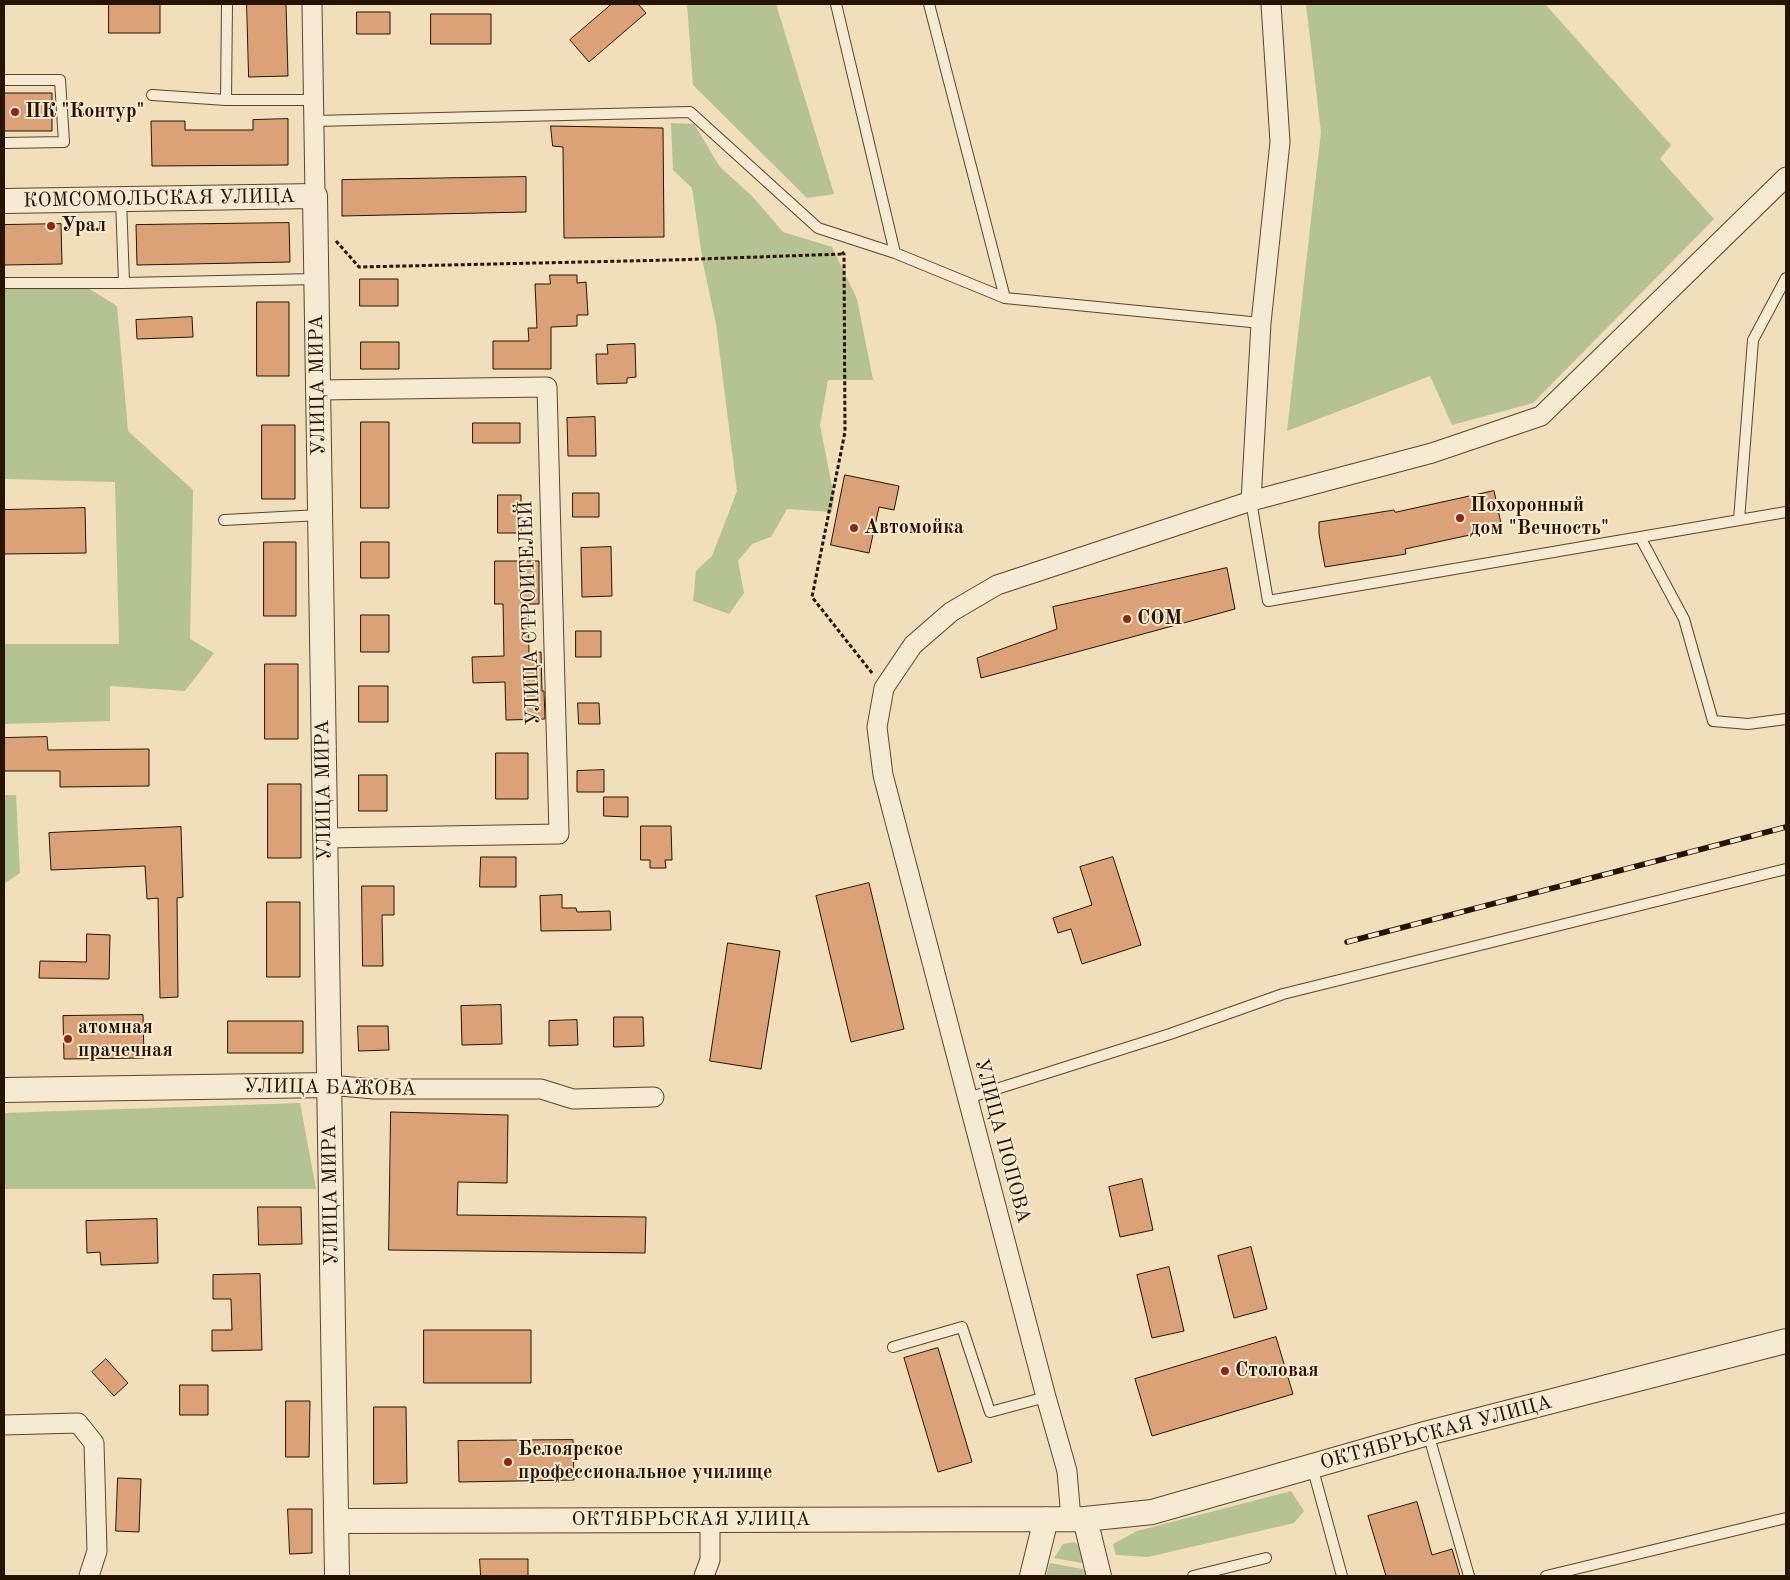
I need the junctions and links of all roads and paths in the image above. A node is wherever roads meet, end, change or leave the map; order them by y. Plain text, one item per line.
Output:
1 (227, 4) edge
2 (312, 4) edge
3 (836, 4) edge
4 (930, 4) edge
5 (1270, 4) edge
6 (4, 80) edge
7 (152, 95) dead end
8 (226, 100) junction
9 (314, 100) junction
10 (314, 120) junction
11 (4, 143) edge
12 (1786, 177) edge
13 (315, 196) junction
14 (121, 199) junction
15 (4, 201) edge
16 (818, 228) junction
17 (315, 241) junction
18 (895, 253) junction
19 (844, 254) junction
20 (1786, 278) edge
21 (316, 279) junction
22 (4, 283) edge
23 (124, 283) junction
24 (1005, 298) junction
25 (1261, 323) junction
26 (318, 390) junction
27 (1251, 501) junction
28 (1786, 512) edge
29 (320, 515) junction
30 (224, 520) dead end
31 (1739, 520) junction
32 (1640, 537) junction
33 (884, 688) junction
34 (1786, 719) edge
35 (325, 838) junction
36 (1786, 869) edge
37 (329, 1085) junction
38 (4, 1090) edge
39 (654, 1097) dead end
40 (968, 1098) junction
41 (1786, 1341) edge
42 (893, 1347) dead end
43 (1046, 1397) junction
44 (4, 1424) edge
45 (1428, 1433) junction
46 (1312, 1466) junction
47 (1786, 1518) edge
48 (1046, 1519) junction
49 (1078, 1519) junction
50 (710, 1520) junction
51 (336, 1521) junction
52 (1266, 1558) dead end
53 (1031, 1575) edge
54 (89, 1576) edge
55 (337, 1576) edge
56 (704, 1576) edge
57 (1099, 1576) edge
58 (1193, 1576) edge
59 (1342, 1576) edge
60 (1469, 1576) edge
61 (1546, 1576) edge

1 - 8 lane
2 - 9 street, УЛИЦА МИРА
3 - 18 lane
4 - 24 lane
5 - 25 street
6 - 11 lane
7 - 8 lane
8 - 9 lane
9 - 10 street, УЛИЦА МИРА
10 - 13 street, УЛИЦА МИРА
10 - 16 lane
12 - 27 street
13 - 14 street, КОМСОМОЛЬСКАЯ УЛИЦА
13 - 17 street, УЛИЦА МИРА
14 - 15 street, КОМСОМОЛЬСКАЯ УЛИЦА
14 - 23 lane
16 - 18 lane
16 - 19 path
17 - 19 path
17 - 21 street, УЛИЦА МИРА
18 - 24 lane
19 - 33 path
20 - 31 lane
21 - 23 lane
21 - 26 street, УЛИЦА МИРА
22 - 23 lane
24 - 25 lane
25 - 27 street
26 - 29 street, УЛИЦА МИРА
26 - 35 street, УЛИЦА СТРОИТЕЛЕЙ
27 - 32 lane
27 - 33 street
28 - 31 lane
29 - 30 lane
29 - 35 street, УЛИЦА МИРА
31 - 32 lane
32 - 34 lane
33 - 40 street, УЛИЦА ПОПОВА
35 - 37 street, УЛИЦА МИРА
36 - 40 lane
37 - 38 street, УЛИЦА БАЖОВА
37 - 39 street, УЛИЦА БАЖОВА
37 - 51 street, УЛИЦА МИРА
40 - 43 street, УЛИЦА ПОПОВА
41 - 45 street, ОКТЯБРЬСКАЯ УЛИЦА
42 - 43 lane
43 - 49 street, УЛИЦА ПОПОВА
44 - 54 street
45 - 46 street, ОКТЯБРЬСКАЯ УЛИЦА
45 - 60 lane
46 - 49 street, ОКТЯБРЬСКАЯ УЛИЦА
46 - 59 lane
47 - 61 lane
48 - 49 street, ОКТЯБРЬСКАЯ УЛИЦА
48 - 50 street, ОКТЯБРЬСКАЯ УЛИЦА
48 - 53 street
49 - 57 street
50 - 51 street, ОКТЯБРЬСКАЯ УЛИЦА
50 - 56 street
51 - 55 street, УЛИЦА МИРА
52 - 58 lane

